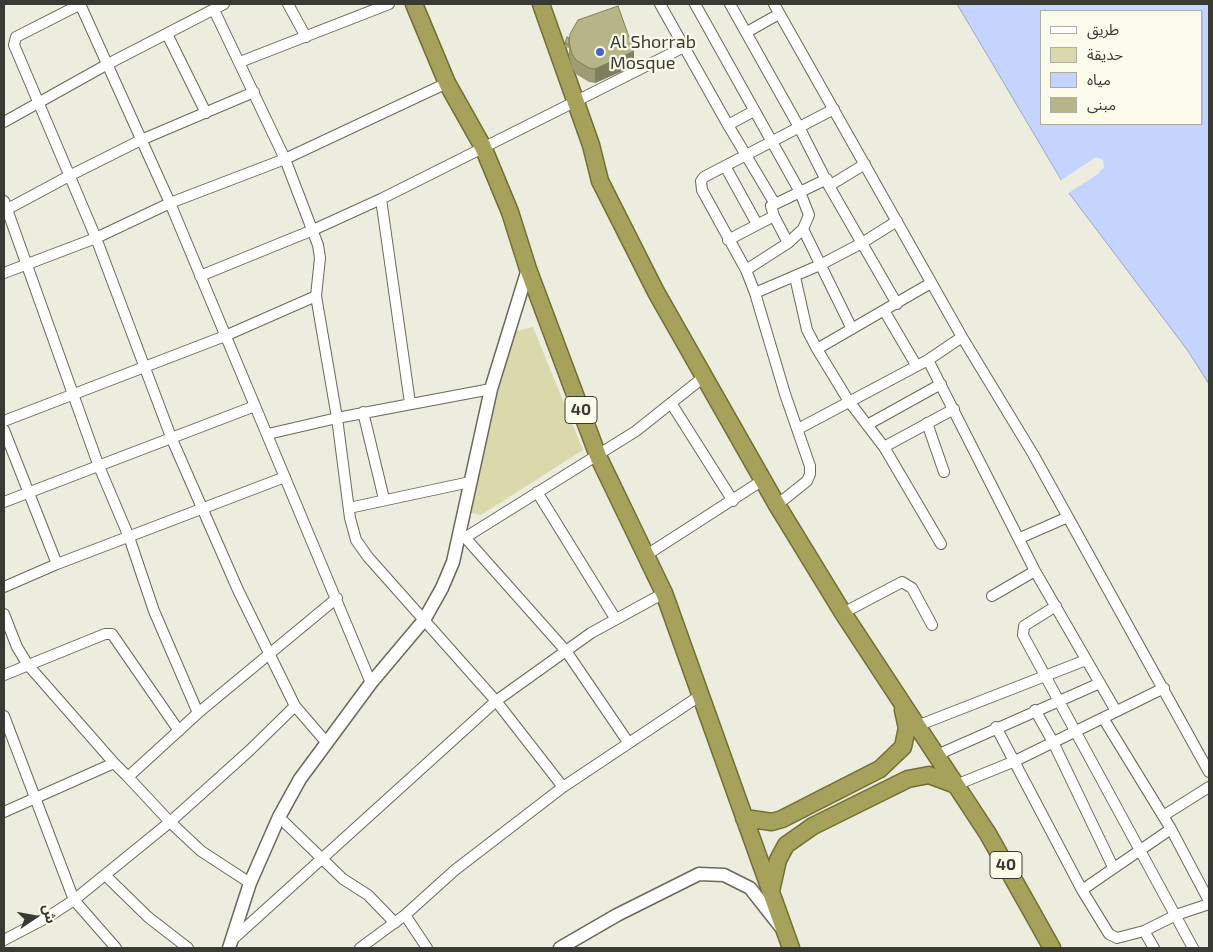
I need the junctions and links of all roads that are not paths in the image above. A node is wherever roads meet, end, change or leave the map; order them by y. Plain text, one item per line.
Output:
1 (80, 4) edge
2 (224, 4) edge
3 (288, 4) edge
4 (389, 4) edge
5 (414, 4) edge
6 (541, 4) edge
7 (660, 4) edge
8 (695, 4) edge
9 (730, 4) edge
10 (774, 4) edge
11 (214, 10) junction
12 (779, 14) junction
13 (747, 32) junction
14 (167, 34) junction
15 (306, 37) junction
16 (684, 47) junction
17 (240, 62) junction
18 (106, 65) junction
19 (447, 83) junction
20 (254, 92) junction
21 (576, 101) junction
22 (38, 104) junction
23 (834, 109) junction
24 (754, 111) junction
25 (206, 113) junction
26 (4, 122) edge
27 (728, 125) junction
28 (800, 127) junction
29 (141, 140) junction
30 (773, 141) junction
31 (483, 147) junction
32 (747, 155) junction
33 (285, 159) junction
34 (865, 164) junction
35 (725, 166) junction
36 (68, 176) junction
37 (828, 182) junction
38 (800, 192) junction
39 (381, 199) junction
40 (170, 203) junction
41 (775, 204) junction
42 (5, 207) edge
43 (774, 216) junction
44 (897, 221) junction
45 (756, 224) junction
46 (802, 229) junction
47 (313, 230) junction
48 (96, 238) junction
49 (728, 240) junction
50 (788, 243) junction
51 (862, 243) junction
52 (26, 265) junction
53 (820, 265) junction
54 (528, 269) junction
55 (746, 270) junction
56 (4, 273) edge
57 (200, 276) junction
58 (795, 277) junction
59 (931, 282) junction
60 (755, 293) junction
61 (316, 296) junction
62 (897, 304) junction
63 (885, 312) junction
64 (852, 329) junction
65 (225, 336) junction
66 (962, 337) junction
67 (817, 349) junction
68 (928, 360) junction
69 (916, 365) junction
70 (145, 366) junction
71 (705, 376) junction
72 (941, 384) junction
73 (491, 389) junction
74 (74, 395) junction
75 (848, 400) junction
76 (410, 403) junction
77 (671, 403) junction
78 (255, 406) junction
79 (954, 409) junction
80 (363, 412) junction
81 (337, 418) junction
82 (4, 421) edge
83 (927, 422) junction
84 (867, 425) junction
85 (798, 429) junction
86 (4, 430) edge
87 (268, 434) junction
88 (171, 437) junction
89 (884, 447) junction
90 (598, 456) junction
91 (98, 464) junction
92 (944, 472) dead end
93 (285, 477) junction
94 (763, 480) junction
95 (470, 482) junction
96 (537, 492) junction
97 (28, 493) junction
98 (384, 499) junction
99 (732, 501) junction
100 (4, 502) edge
101 (777, 505) junction
102 (349, 508) junction
103 (204, 510) junction
104 (1068, 517) junction
105 (463, 535) junction
106 (128, 537) junction
107 (1020, 538) junction
108 (941, 544) dead end
109 (645, 556) junction
110 (57, 564) junction
111 (1035, 570) junction
112 (4, 587) edge
113 (664, 593) junction
114 (992, 596) dead end
115 (337, 598) junction
116 (1056, 606) junction
117 (842, 613) junction
118 (4, 614) edge
119 (615, 618) junction
120 (424, 620) junction
121 (932, 625) dead end
122 (566, 651) junction
123 (270, 654) junction
124 (1086, 660) junction
125 (28, 665) junction
126 (4, 674) edge
127 (1044, 676) junction
128 (371, 683) junction
129 (1100, 683) junction
130 (1164, 688) junction
131 (701, 695) junction
132 (496, 701) junction
133 (902, 701) junction
134 (1060, 701) junction
135 (295, 706) junction
136 (1035, 710) junction
137 (1116, 712) junction
138 (198, 713) junction
139 (4, 716) edge
140 (1103, 718) junction
141 (917, 726) junction
142 (996, 728) junction
143 (179, 731) junction
144 (1074, 732) junction
145 (326, 742) junction
146 (628, 742) junction
147 (1053, 742) junction
148 (937, 756) junction
149 (1015, 760) junction
150 (114, 763) junction
151 (1209, 772) edge
152 (128, 777) junction
153 (956, 785) junction
154 (563, 787) junction
155 (1209, 787) edge
156 (36, 798) junction
157 (4, 812) edge
158 (279, 816) junction
159 (1163, 816) junction
160 (744, 818) junction
161 (170, 822) junction
162 (1171, 828) junction
163 (1138, 850) junction
164 (323, 860) junction
165 (1113, 867) junction
166 (104, 875) junction
167 (250, 883) junction
168 (1082, 890) junction
169 (771, 892) junction
170 (74, 900) junction
171 (1209, 903) edge
172 (1176, 914) junction
173 (405, 915) junction
174 (395, 923) junction
175 (784, 931) junction
176 (1144, 931) junction
177 (6, 940) edge
178 (230, 945) edge
179 (116, 948) edge
180 (188, 948) edge
181 (360, 948) edge
182 (427, 948) edge
183 (560, 948) edge
184 (791, 948) edge
185 (1052, 948) edge
186 (1154, 948) edge
187 (1193, 948) edge

1 - 18 street
1 - 22 street
2 - 11 street
3 - 15 street
4 - 15 street
5 - 19 highway, 40
6 - 21 highway
7 - 16 street
8 - 24 street
9 - 13 street
10 - 12 street
11 - 14 street
11 - 17 street
12 - 13 street
12 - 23 street
13 - 28 street
14 - 18 street
14 - 25 street
15 - 17 street
16 - 21 street
16 - 27 street
17 - 20 street
18 - 22 street
18 - 29 street
19 - 31 highway, 40
19 - 33 street
20 - 25 street
20 - 33 street
21 - 31 street
21 - 71 highway
22 - 26 street
22 - 36 street
23 - 28 street
23 - 34 street
24 - 27 street
24 - 30 street
25 - 29 street
27 - 32 street
28 - 30 street
28 - 37 street
29 - 36 street
29 - 40 street
30 - 32 street
30 - 38 street
31 - 39 street
31 - 54 highway, 40
32 - 35 street
32 - 41 street
33 - 40 street
33 - 47 street
34 - 37 street
34 - 44 street
35 - 45 street
35 - 49 street
36 - 42 street
36 - 48 street
37 - 38 street
37 - 51 street
38 - 41 street
38 - 46 street
39 - 47 street
39 - 76 street
40 - 48 street
40 - 57 street
41 - 43 street
42 - 52 street
43 - 45 street
43 - 50 street
44 - 51 street
44 - 59 street
45 - 49 street
46 - 50 street
46 - 53 street
47 - 57 street
47 - 61 street
48 - 52 street
48 - 70 street
49 - 55 street
50 - 55 street
51 - 53 street
51 - 62 street
52 - 56 street
52 - 74 street
53 - 58 street
53 - 64 street
54 - 73 street
54 - 90 highway, 40
55 - 60 street
57 - 65 street
58 - 60 street
58 - 67 street
59 - 62 street
59 - 66 street
60 - 85 street
61 - 65 street
61 - 81 street
62 - 63 street
63 - 64 street
63 - 69 street
64 - 67 street
65 - 70 street
65 - 78 street
66 - 68 street
66 - 104 street
67 - 75 street
68 - 69 street
68 - 72 street
69 - 75 street
70 - 74 street
70 - 88 street
71 - 77 street
71 - 94 highway
72 - 79 street
72 - 84 street
73 - 76 street
73 - 95 street
74 - 82 street
74 - 91 street
75 - 84 street
75 - 85 street
76 - 80 street
77 - 90 street
77 - 99 street
78 - 87 street
78 - 88 street
79 - 83 street
79 - 107 street
80 - 81 street
80 - 98 street
81 - 87 street
81 - 102 street
83 - 89 street
83 - 92 street
84 - 89 street
85 - 101 street
86 - 97 street
87 - 93 street
88 - 91 street
88 - 103 street
89 - 108 street
90 - 96 street
90 - 109 highway, 40
91 - 97 street
91 - 106 street
93 - 103 street
93 - 115 street
94 - 99 street
94 - 101 highway
95 - 98 street
95 - 105 street
96 - 105 street
96 - 119 street
97 - 100 street
97 - 110 street
98 - 102 street
99 - 109 street
101 - 117 highway
102 - 120 street
103 - 106 street
103 - 123 street
104 - 107 street
104 - 130 street
105 - 120 street
105 - 122 street
106 - 110 street
106 - 138 street
107 - 111 street
109 - 113 highway, 40
110 - 112 street
111 - 114 street
111 - 116 street
113 - 119 street
113 - 131 highway, 40
115 - 123 street
115 - 128 street
116 - 124 street
116 - 127 street
117 - 121 street
117 - 133 highway
118 - 125 street
119 - 122 street
120 - 128 street
120 - 132 street
122 - 132 street
122 - 146 street
123 - 135 street
123 - 138 street
124 - 127 street
124 - 129 street
125 - 126 street
125 - 143 street
125 - 150 street
127 - 134 street
127 - 141 street
128 - 145 street
129 - 134 street
129 - 137 street
130 - 137 street
130 - 151 street
131 - 146 street
131 - 160 highway, 40
132 - 154 street
132 - 164 street
133 - 141 highway
133 - 160 highway
134 - 136 street
134 - 144 street
135 - 145 street
135 - 161 street
136 - 142 street
136 - 147 street
137 - 140 street
138 - 143 street
139 - 156 street
140 - 144 street
140 - 159 street
141 - 148 highway
142 - 148 street
142 - 149 street
143 - 152 street
144 - 147 street
144 - 163 street
145 - 158 street
146 - 154 street
147 - 149 street
147 - 165 street
148 - 153 highway
149 - 153 street
149 - 168 street
150 - 152 street
150 - 156 street
152 - 161 street
153 - 169 highway
153 - 185 highway, 40
154 - 173 street
155 - 159 street
156 - 157 street
156 - 170 street
158 - 164 street
158 - 167 street
159 - 162 street
160 - 169 highway, 40
161 - 166 street
161 - 167 street
162 - 163 street
162 - 171 street
163 - 165 street
163 - 172 street
164 - 174 street
164 - 178 street
165 - 168 street
166 - 170 street
166 - 180 street
167 - 178 street
168 - 176 street
169 - 175 highway, 40
170 - 177 street
170 - 179 street
171 - 172 street
172 - 176 street
172 - 187 street
173 - 174 street
173 - 182 street
174 - 181 street
175 - 183 street
175 - 184 highway, 40
176 - 186 street

